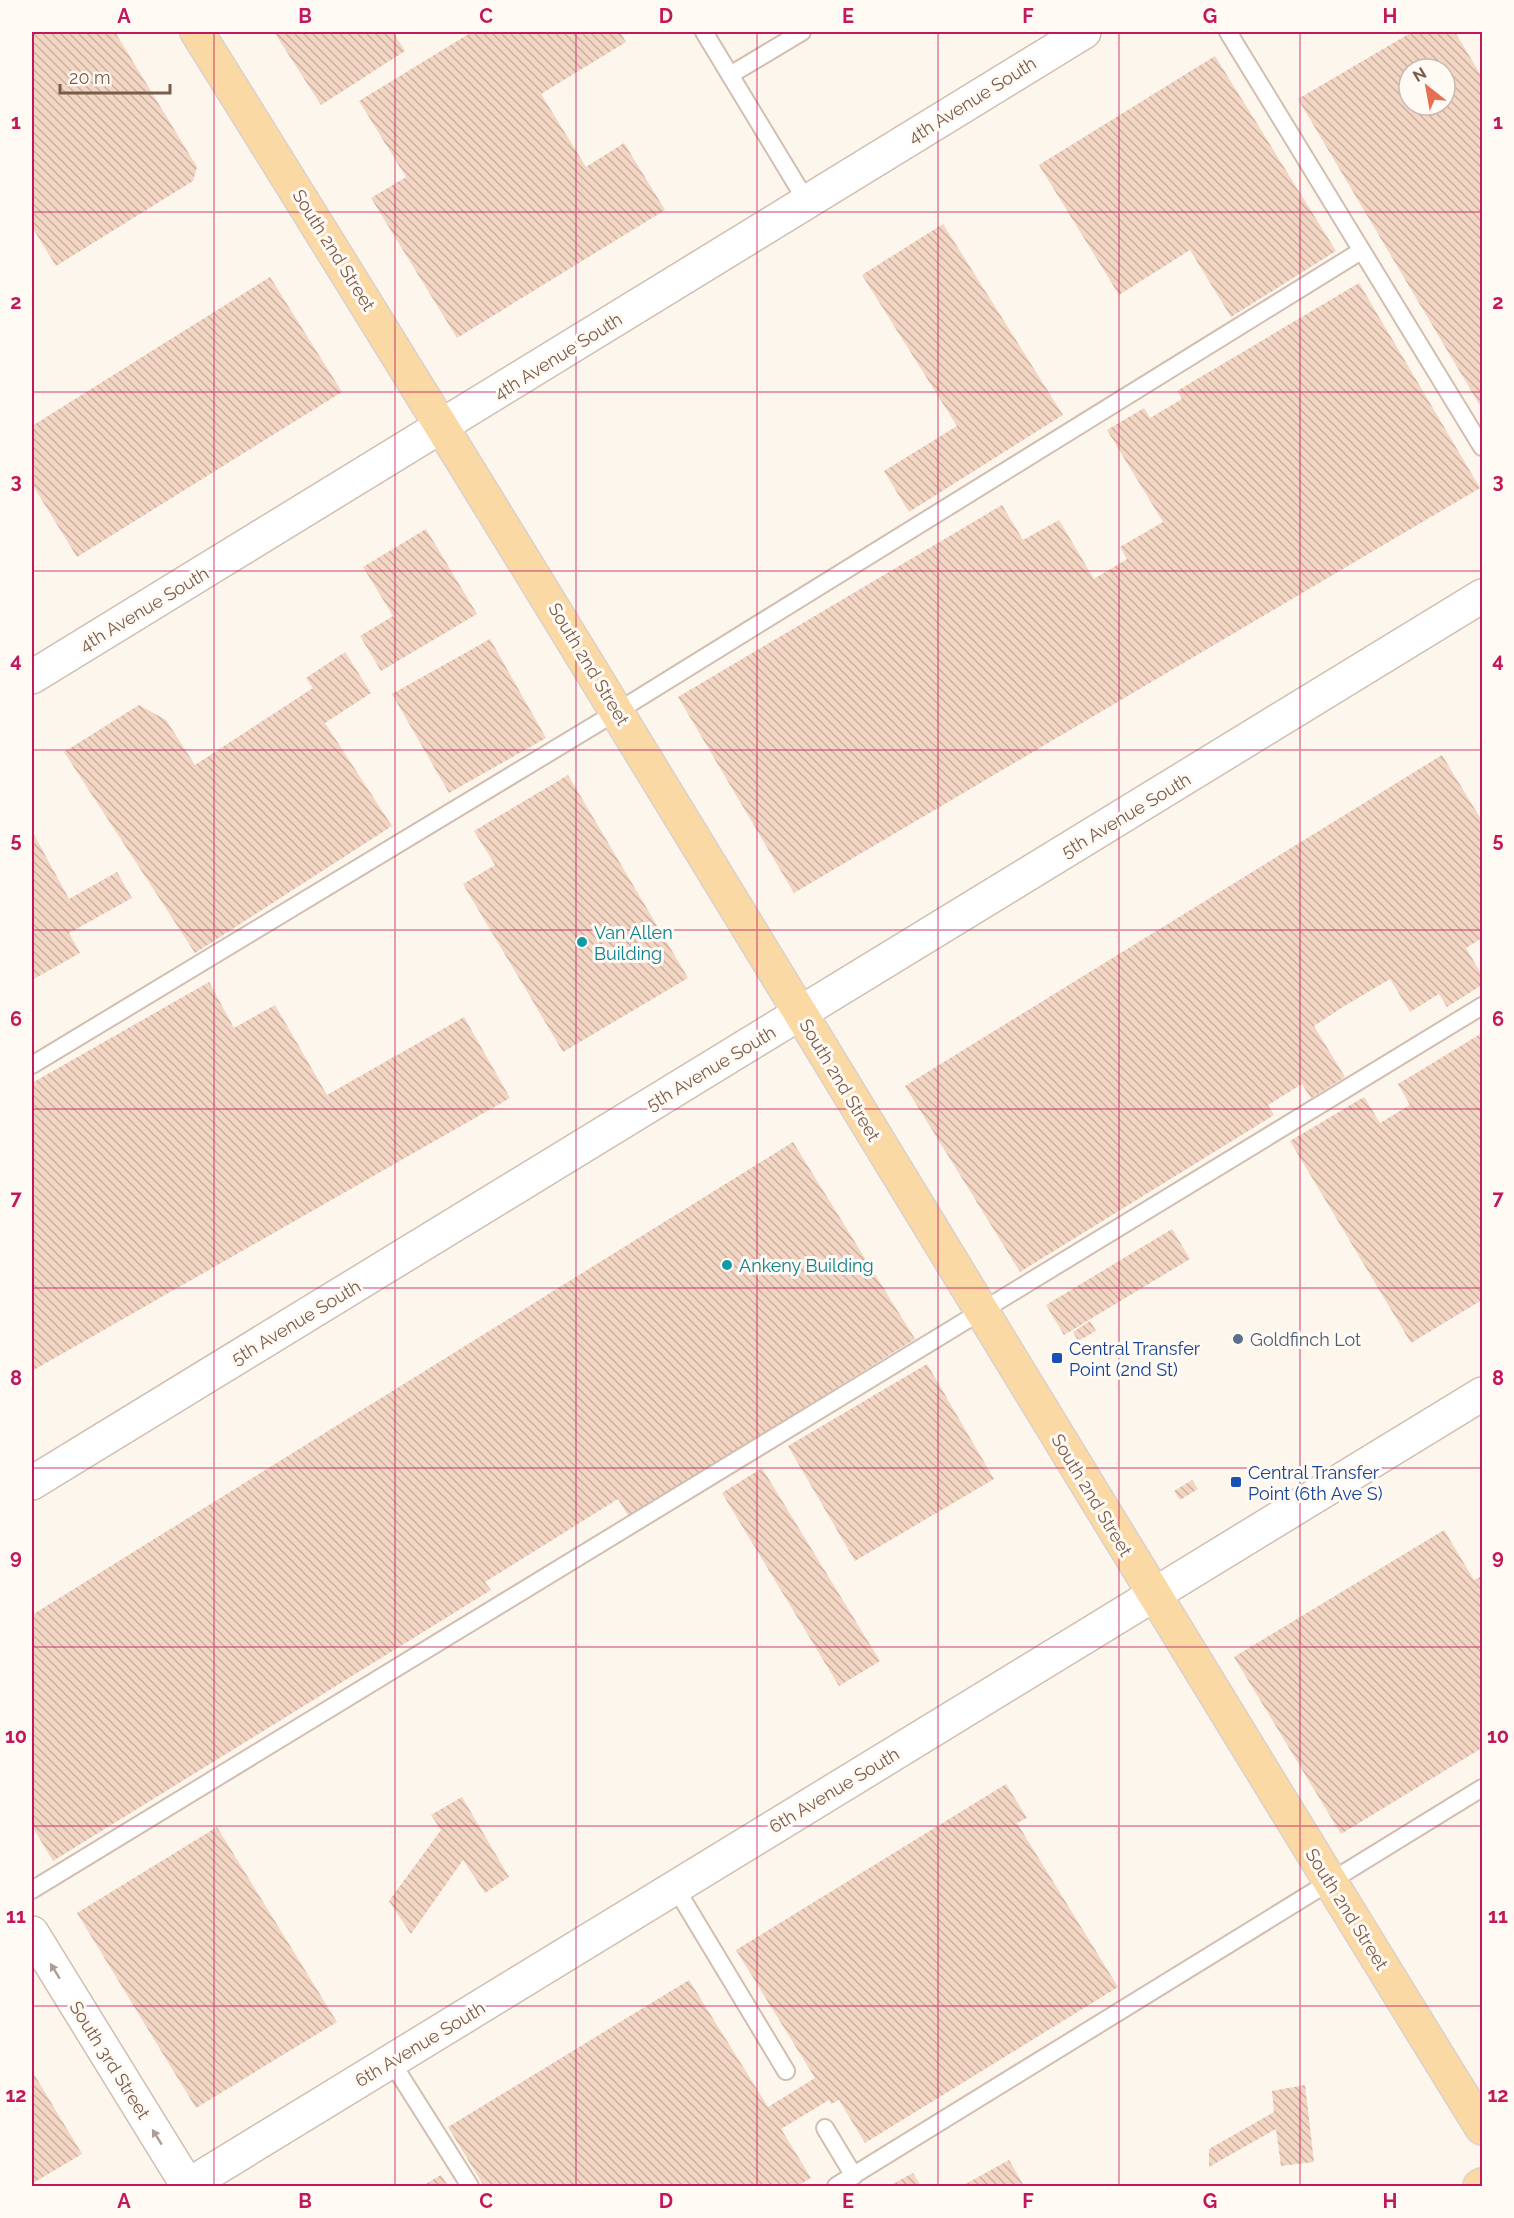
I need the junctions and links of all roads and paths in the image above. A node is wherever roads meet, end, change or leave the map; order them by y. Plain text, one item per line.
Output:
1 (197, 32) edge
2 (704, 32) edge
3 (802, 32) edge
4 (1084, 32) edge
5 (1228, 32) edge
6 (730, 75) junction
7 (807, 202) junction
8 (1360, 250) junction
9 (444, 427) junction
10 (1482, 447) edge
11 (1482, 596) edge
12 (32, 677) edge
13 (618, 711) junction
14 (1482, 1006) edge
15 (800, 1014) junction
16 (32, 1065) edge
17 (980, 1312) junction
18 (1482, 1394) edge
19 (32, 1483) edge
20 (1153, 1595) junction
21 (1482, 1788) edge
22 (1329, 1881) junction
23 (675, 1887) junction
24 (32, 1890) edge
25 (32, 1933) edge
26 (391, 2061) junction
27 (786, 2071) dead end
28 (825, 2128) dead end
29 (1482, 2128) edge
30 (854, 2176) junction
31 (188, 2186) edge
32 (470, 2187) edge
33 (836, 2187) edge

1 - 9 main road, South 2nd Street
2 - 6 lane
3 - 6 lane
4 - 7 street, 4th Avenue South
5 - 8 lane
6 - 7 lane
7 - 9 street, 4th Avenue South
8 - 10 lane
8 - 13 lane
9 - 12 street, 4th Avenue South
9 - 13 main road, South 2nd Street
11 - 15 street, 5th Avenue South
13 - 15 main road, South 2nd Street
13 - 16 lane
14 - 17 lane
15 - 17 main road, South 2nd Street
15 - 19 street, 5th Avenue South
17 - 20 main road, South 2nd Street
17 - 24 lane
18 - 20 street, 6th Avenue South
20 - 22 main road, South 2nd Street
20 - 23 street, 6th Avenue South
21 - 22 lane
22 - 29 main road, South 2nd Street
22 - 30 lane
23 - 26 street, 6th Avenue South
23 - 27 lane
31 -> 25 street, South 3rd Street
26 - 31 street, 6th Avenue South
26 - 32 lane
28 - 30 lane
30 - 33 lane

